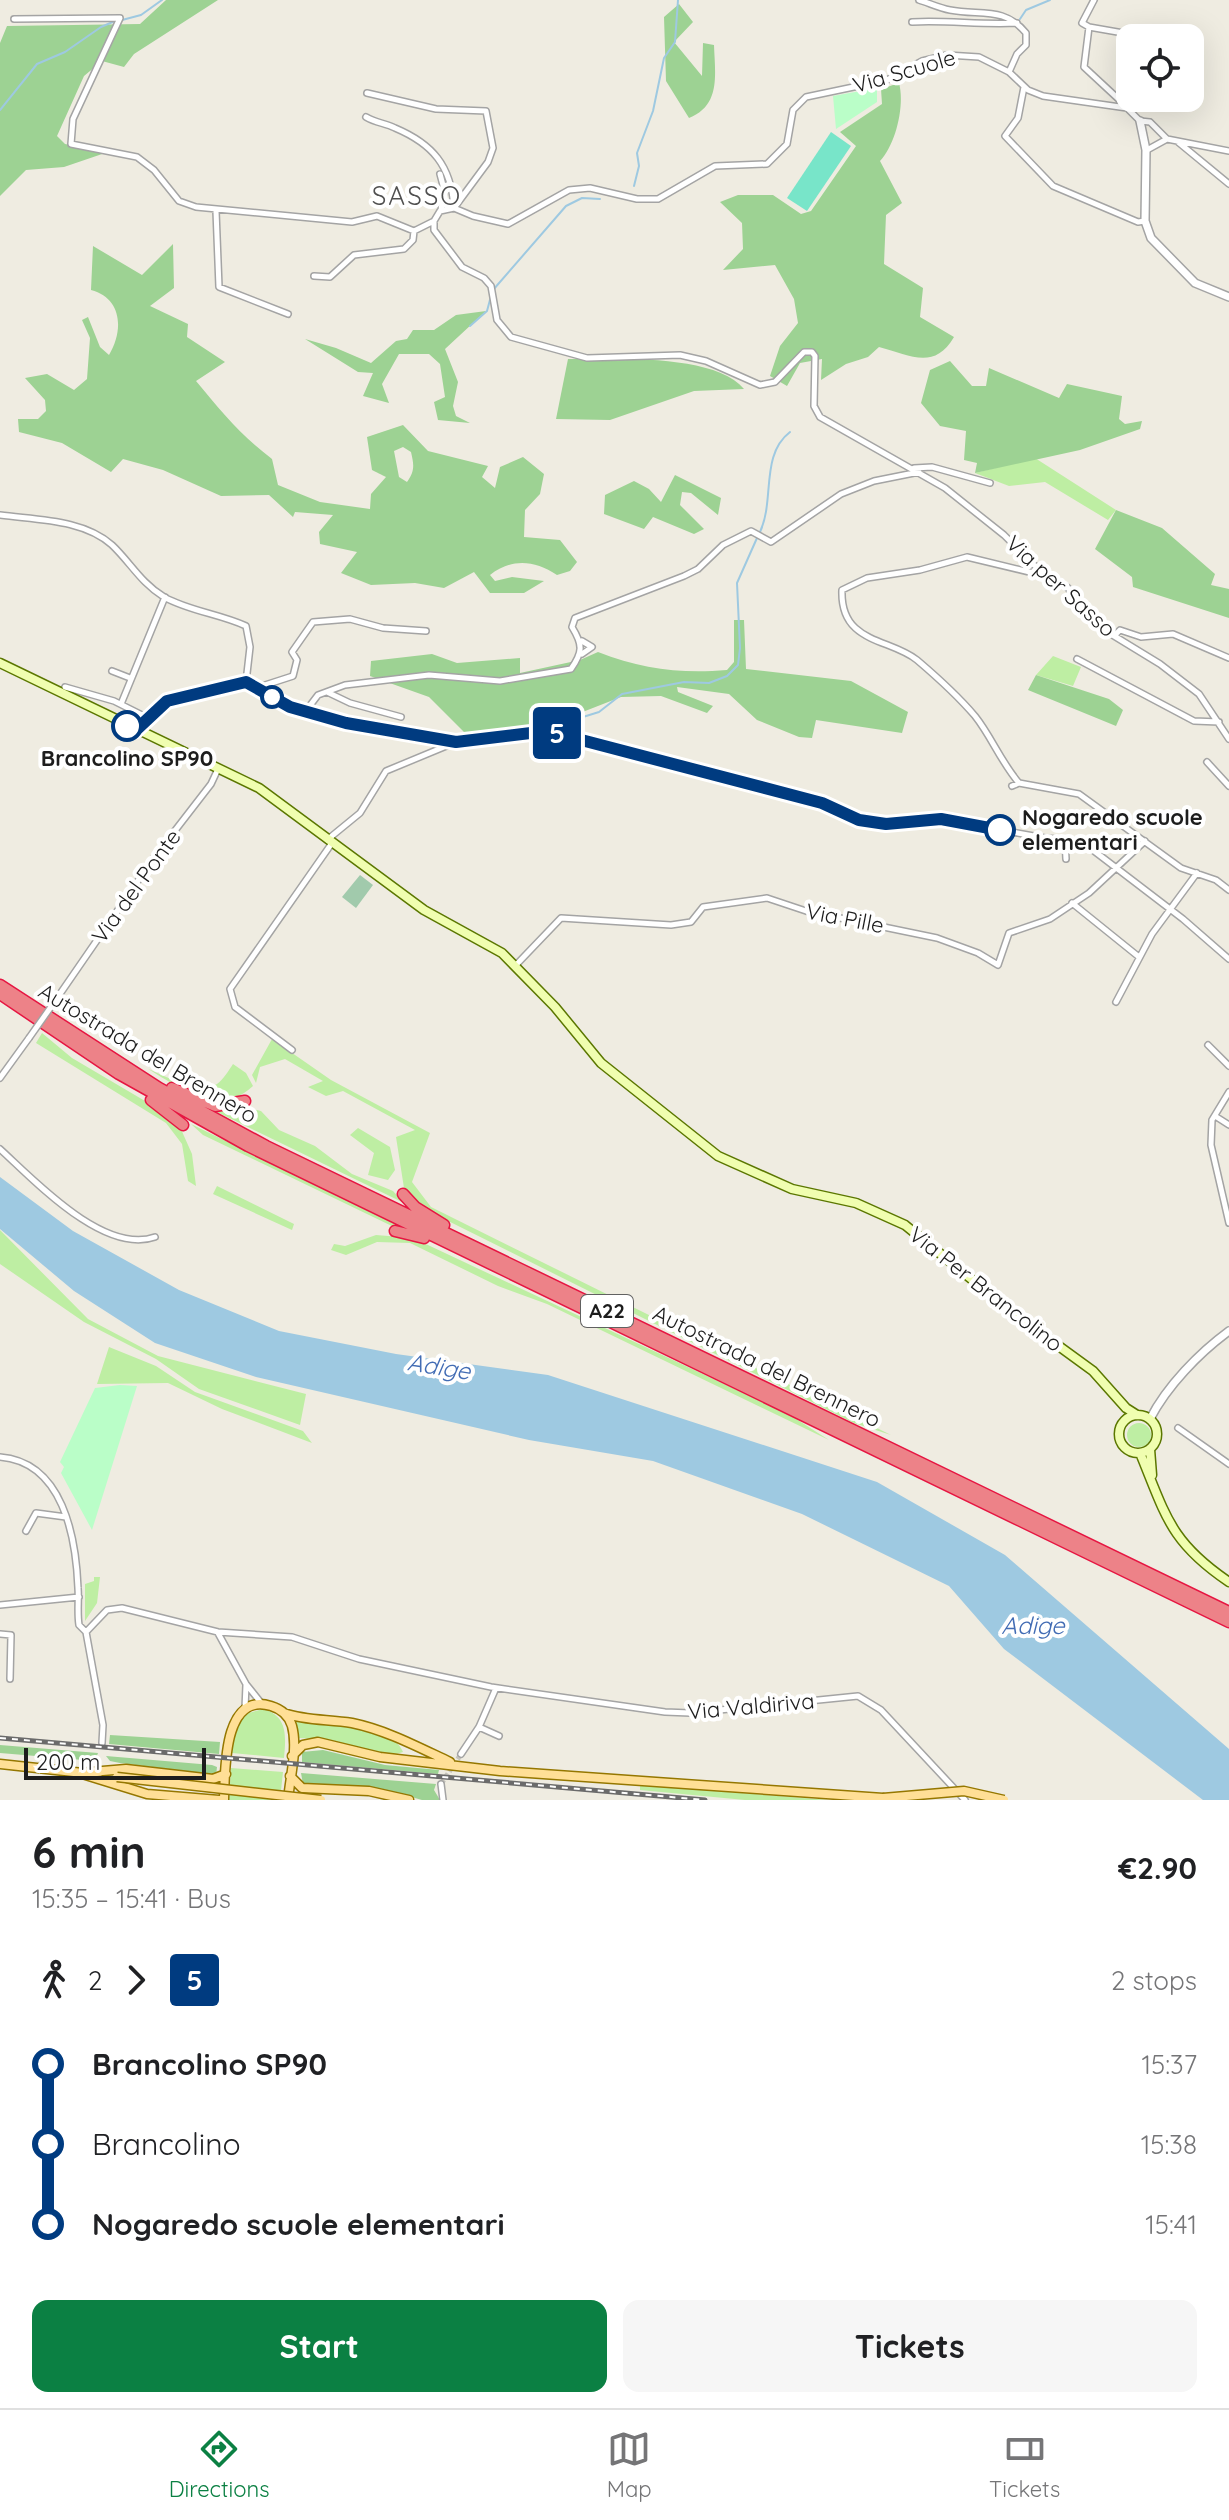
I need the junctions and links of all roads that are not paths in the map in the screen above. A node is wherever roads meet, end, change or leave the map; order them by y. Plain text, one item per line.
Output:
1 (919, 0) edge
2 (1094, 0) edge
3 (14, 19) dead end
4 (912, 22) dead end
5 (1018, 23) junction
6 (1089, 27) junction
7 (1116, 32) edge
8 (1009, 72) junction
9 (1024, 87) junction
10 (367, 93) dead end
11 (1116, 98) edge
12 (1116, 107) edge
13 (1131, 112) edge
14 (366, 117) dead end
15 (1140, 121) junction
16 (1167, 139) junction
17 (1177, 142) junction
18 (1146, 150) junction
19 (1229, 151) edge
20 (440, 174) dead end
21 (1229, 184) edge
22 (454, 208) junction
23 (216, 211) junction
24 (440, 211) junction
25 (434, 221) junction
26 (1145, 221) junction
27 (414, 231) junction
28 (314, 276) dead end
29 (1229, 297) edge
30 (288, 314) dead end
31 (913, 468) junction
32 (920, 471) junction
33 (990, 483) dead end
34 (0, 515) edge
35 (1056, 580) junction
36 (165, 597) junction
37 (426, 631) dead end
38 (1114, 636) junction
39 (582, 641) junction
40 (581, 655) junction
41 (1229, 658) edge
42 (1077, 659) dead end
43 (0, 663) edge
44 (112, 671) dead end
45 (130, 678) junction
46 (246, 682) junction
47 (65, 687) dead end
48 (259, 687) junction
49 (326, 692) junction
50 (121, 704) junction
51 (305, 712) junction
52 (401, 717) dead end
53 (148, 718) junction
54 (1220, 722) junction
55 (136, 730) junction
56 (1229, 739) edge
57 (456, 742) junction
58 (1207, 762) dead end
59 (218, 768) junction
60 (1229, 786) edge
61 (1065, 840) junction
62 (330, 841) junction
63 (1145, 841) junction
64 (1066, 859) dead end
65 (1117, 868) junction
66 (1197, 873) junction
67 (1229, 890) edge
68 (1072, 903) junction
69 (1169, 910) junction
70 (1139, 957) junction
71 (1229, 959) edge
72 (516, 965) junction
73 (0, 985) edge
74 (0, 994) edge
75 (1116, 1002) dead end
76 (1208, 1045) dead end
77 (292, 1050) dead end
78 (1229, 1066) edge
79 (119, 1074) junction
80 (0, 1078) edge
81 (141, 1078) junction
82 (1229, 1093) edge
83 (245, 1101) dead end
84 (1215, 1116) junction
85 (183, 1125) dead end
86 (1229, 1125) edge
87 (0, 1149) edge
88 (403, 1194) dead end
89 (1226, 1198) edge
90 (1229, 1223) edge
91 (395, 1231) dead end
92 (155, 1237) dead end
93 (497, 1258) junction
94 (483, 1260) junction
95 (1229, 1331) edge
96 (1103, 1382) junction
97 (1137, 1415) junction
98 (1127, 1419) junction
99 (1150, 1419) junction
100 (1178, 1428) dead end
101 (1150, 1449) junction
102 (1140, 1453) junction
103 (0, 1457) edge
104 (1229, 1464) edge
105 (1153, 1483) junction
106 (66, 1517) junction
107 (26, 1531) dead end
108 (1229, 1582) edge
109 (79, 1597) junction
110 (0, 1605) edge
111 (1229, 1612) edge
112 (1229, 1622) edge
113 (86, 1632) junction
114 (218, 1632) junction
115 (0, 1634) edge
116 (10, 1679) dead end
117 (246, 1684) junction
118 (496, 1688) junction
119 (262, 1704) junction
120 (245, 1708) junction
121 (283, 1712) junction
122 (479, 1727) junction
123 (499, 1736) dead end
124 (102, 1743) dead end
125 (461, 1754) tunnel mouth
126 (292, 1756) junction
127 (0, 1764) edge
128 (458, 1766) junction
129 (79, 1773) junction
130 (226, 1774) junction
131 (290, 1776) junction
132 (441, 1784) tunnel mouth
133 (883, 1798) edge
134 (222, 1800) edge
135 (288, 1800) edge
136 (321, 1800) edge
137 (409, 1800) edge
138 (443, 1800) edge
139 (965, 1800) edge
140 (1004, 1800) edge

1 - 5 street
2 - 6 street
3 - 23 street
4 - 5 street
5 - 8 street
6 - 7 street
6 - 11 street
8 - 9 street
8 - 22 street, Via Scuole
9 - 12 street
9 - 26 street
10 - 22 street
13 - 15 street
14 - 22 street
15 - 16 street
15 - 18 street
16 - 17 street
16 - 18 street
17 - 19 street
17 - 21 street
18 - 26 street
20 - 24 street
22 - 24 street
23 - 27 street
23 - 30 street
24 - 25 street
25 - 27 street
25 - 31 street, Via per Sasso
26 - 29 street
27 - 28 street
31 - 32 street, Via per Sasso
31 - 33 street
32 - 35 street, Via per Sasso
32 - 39 street
34 - 36 street
35 - 38 street, Via per Sasso
35 - 63 street
36 - 45 street
36 - 46 street
37 - 48 street
38 - 41 street
38 - 54 street, Via per Sasso
39 - 40 street
39 - 40 street
40 - 49 street
42 - 54 street
43 - 55 main road, Via Per Brancolino
44 - 45 street
45 - 50 street
46 - 48 street
46 - 53 street
47 - 50 street
48 - 51 street
49 - 51 street
49 - 52 street
50 - 53 street
51 - 57 street
53 - 55 street
54 - 56 street, Via per Sasso
55 - 59 main road, Via Per Brancolino
57 - 61 street
57 - 62 street
58 - 60 street
59 - 62 main road, Via Per Brancolino
59 - 80 street, Via del Ponte, bridge
61 - 64 street
61 - 65 street
62 - 72 main road, Via Per Brancolino
62 - 77 street
63 - 65 street, Via Pille
63 - 66 street
65 - 68 street, Via Pille
65 - 69 street
66 - 67 street
66 - 69 street
68 - 70 street
68 - 72 street, Via Pille
69 - 70 street
69 - 71 street
70 - 75 street
72 - 96 main road, Via Per Brancolino
73 - 81 highway, Autostrada del Brennero / A22
74 - 79 highway, Autostrada del Brennero / A22
76 - 78 street
79 - 85 highway
79 - 94 highway, Autostrada del Brennero / A22
81 - 83 highway
81 - 93 highway, Autostrada del Brennero / A22
82 - 84 street
84 - 86 street
84 - 89 street
87 - 92 street
88 - 93 highway
89 - 90 street
91 - 94 highway
93 - 111 highway, Autostrada del Brennero / A22
94 - 112 highway, Autostrada del Brennero / A22
95 - 99 street
96 - 97 main road
96 - 98 main road
97 - 98 main road
97 - 99 main road
98 - 102 main road
99 - 101 main road
100 - 104 street
101 - 102 main road
101 - 105 main road
102 - 105 main road
103 - 106 street
105 - 108 main road
106 - 107 street
106 - 109 street
109 - 110 street
109 - 113 street
113 - 114 street, Via Valdiriva
113 - 124 street
114 - 117 street
114 - 118 street, Via Valdiriva
115 - 116 street
117 - 119 street
117 - 120 street
118 - 122 street
118 - 139 street, Via Valdiriva
119 - 120 main road
119 - 121 main road
120 - 130 main road
121 - 126 main road
121 - 128 main road
122 - 123 street
122 - 125 street
126 - 128 main road
126 - 131 main road
127 - 129 main road
128 - 133 main road
129 - 130 main road
129 - 134 main road
129 - 136 main road, bridge
130 - 134 main road
131 - 135 main road
131 - 137 main road
132 - 138 street
133 - 140 main road, bridge

